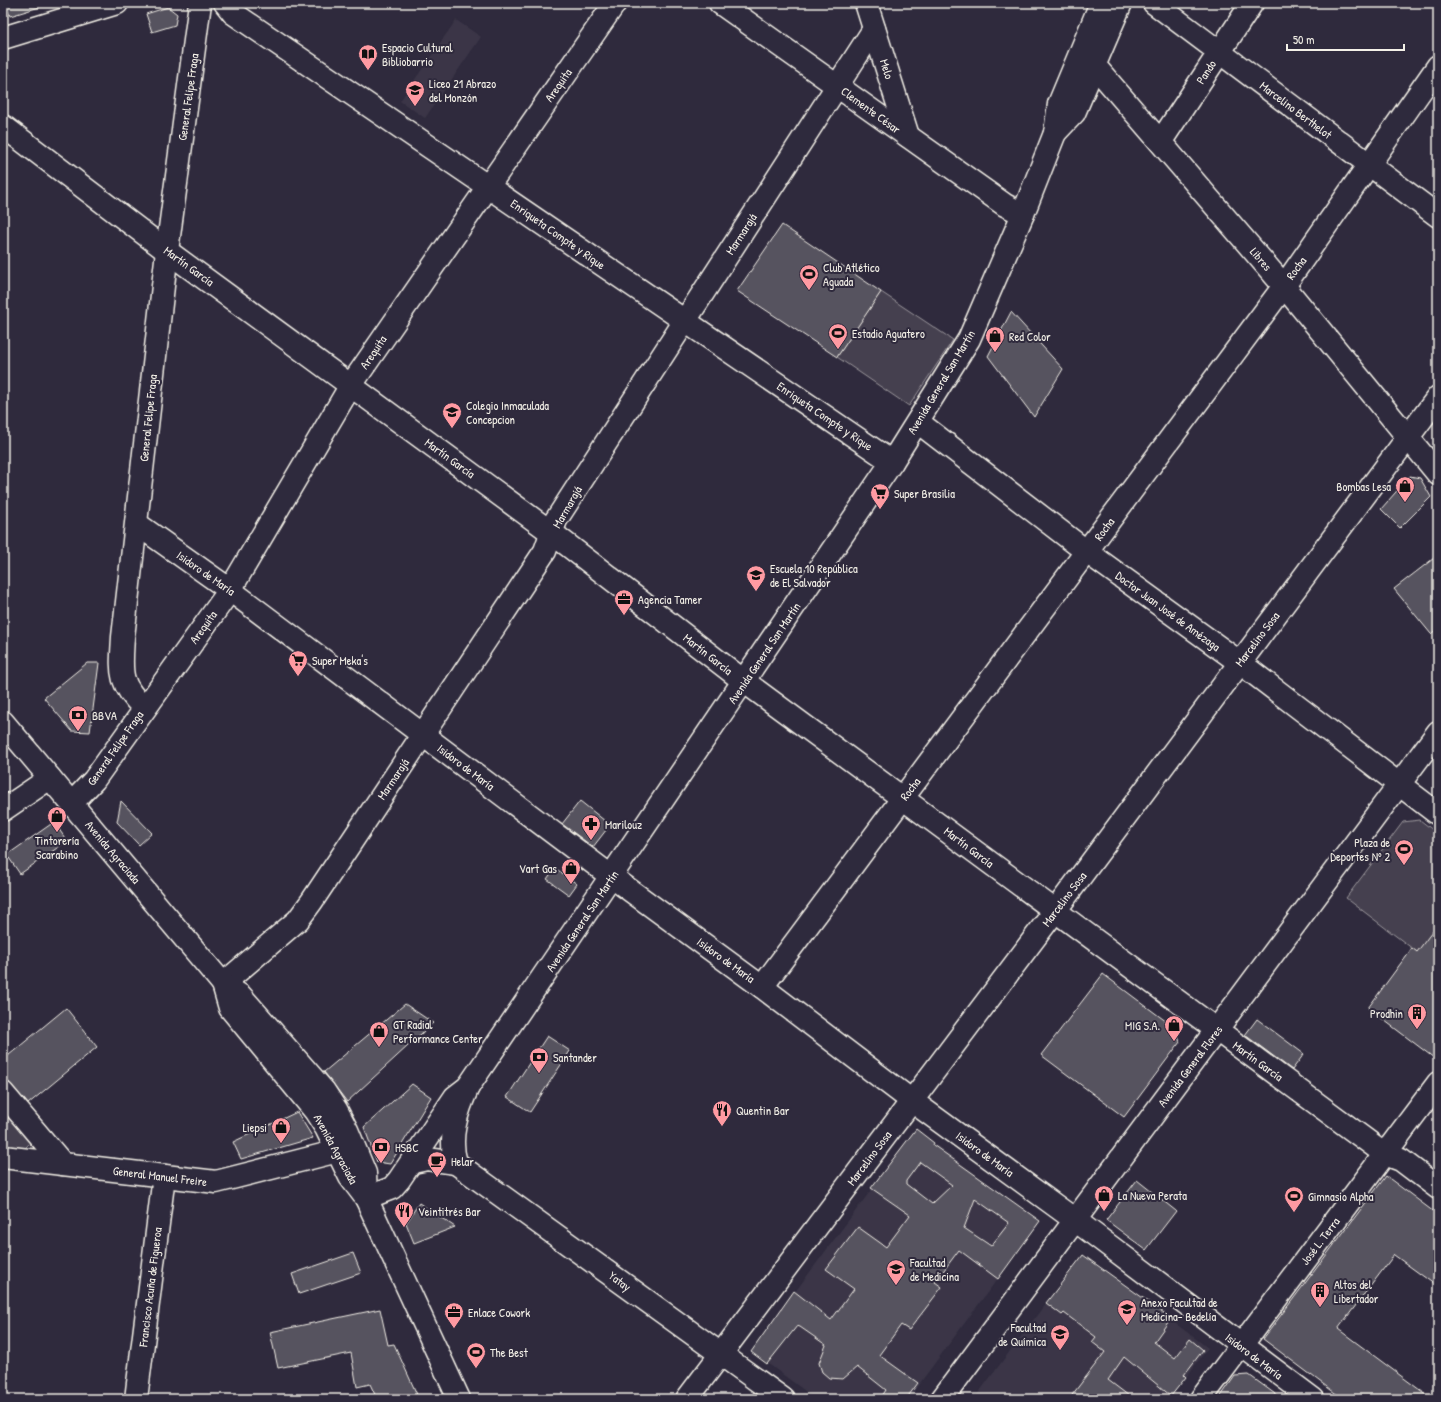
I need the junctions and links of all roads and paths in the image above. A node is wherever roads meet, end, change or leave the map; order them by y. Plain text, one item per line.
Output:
1 (117, 3) edge
2 (615, 3) edge
3 (720, 3) edge
4 (866, 3) edge
5 (1121, 3) edge
6 (1154, 3) edge
7 (1252, 3) edge
8 (229, 8) edge
9 (1096, 8) edge
10 (199, 12) edge
11 (874, 29) junction
12 (3, 38) edge
13 (1219, 52) junction
14 (1094, 65) junction
15 (1438, 66) edge
16 (838, 86) junction
17 (3, 126) edge
18 (1055, 133) junction
19 (908, 136) junction
20 (1160, 141) junction
21 (1370, 165) junction
22 (487, 185) junction
23 (1023, 214) junction
24 (1438, 216) edge
25 (167, 250) junction
26 (1284, 286) junction
27 (685, 321) junction
28 (351, 385) junction
29 (1438, 397) edge
30 (918, 422) junction
31 (1408, 439) junction
32 (892, 462) junction
33 (1438, 474) edge
34 (137, 524) junction
35 (552, 533) junction
36 (1087, 552) junction
37 (230, 590) junction
38 (1239, 662) junction
39 (744, 682) junction
40 (144, 708) junction
41 (3, 722) edge
42 (1438, 732) edge
43 (422, 734) junction
44 (50, 778) junction
45 (1399, 784) junction
46 (904, 798) junction
47 (72, 803) junction
48 (3, 810) edge
49 (1438, 814) edge
50 (612, 877) junction
51 (1055, 911) junction
52 (223, 984) junction
53 (762, 987) junction
54 (1216, 1031) junction
55 (1438, 1083) edge
56 (468, 1088) junction
57 (3, 1092) edge
58 (912, 1101) junction
59 (338, 1150) junction
60 (454, 1154) junction
61 (1385, 1154) junction
62 (3, 1157) edge
63 (413, 1162) junction
64 (63, 1164) junction
65 (164, 1176) junction
66 (1438, 1188) edge
67 (366, 1198) junction
68 (1075, 1220) junction
69 (1242, 1346) junction
70 (721, 1354) junction
71 (136, 1399) edge
72 (459, 1399) edge
73 (687, 1399) edge
74 (783, 1399) edge
75 (942, 1399) edge
76 (1201, 1399) edge
77 (1313, 1399) edge

1 - 12 street
2 - 22 street, Arequita
3 - 16 street, Clemente César
4 - 11 street, Melo
5 - 14 street, Avenida General San Martín
6 - 13 street, Marcelino Berthelot
7 - 13 street, Pando
8 - 10 street
8 - 22 street, Enriqueta Compte y Rique
9 - 18 street, Avenida General San Martín
10 - 25 street, General Felipe Fraga
11 - 16 street, Marmarajá
11 - 19 street, Melo
13 - 20 street, Pando
13 - 21 street, Marcelino Berthelot
14 - 18 street, Avenida General San Martín
14 - 20 street, Libres
15 - 21 street, Rocha
16 - 19 street, Clemente César
16 - 27 street, Marmarajá
17 - 25 street, Martín García
18 - 23 street, Avenida General San Martín
19 - 23 street, Clemente César
20 - 26 street, Libres
21 - 24 street, Marcelino Berthelot
21 - 26 street, Rocha
22 - 27 street, Enriqueta Compte y Rique
22 - 28 street, Arequita
23 - 30 street, Avenida General San Martín
25 - 28 street, Martín García
25 - 34 street, General Felipe Fraga
26 - 31 street, Libres
26 - 36 street, Rocha
27 - 32 street, Enriqueta Compte y Rique
27 - 35 street, Marmarajá
28 - 35 street, Martín García
28 - 37 street, Arequita
29 - 31 street, Marcelino Sosa
30 - 32 street, Avenida General San Martín
30 - 36 street, Doctor Juan José de Amézaga
31 - 33 street, Libres
31 - 38 street, Marcelino Sosa
32 - 39 street, Avenida General San Martín
34 - 37 street, Isidoro de María
34 - 40 street, General Felipe Fraga
35 - 39 street, Martín García
35 - 43 street, Marmarajá
36 - 38 street, Doctor Juan José de Amézaga
36 - 46 street, Rocha
37 - 40 street, Arequita
37 - 43 street, Isidoro de María
38 - 45 street, Doctor Juan José de Amézaga
38 - 51 street, Marcelino Sosa
39 - 46 street, Martín García
39 - 50 street, Avenida General San Martín
40 - 47 street, General Felipe Fraga
41 - 44 street, Avenida Agraciada
42 - 45 street, Avenida General Flores
43 - 50 street, Isidoro de María
43 - 52 street, Marmarajá
44 - 47 street, Avenida Agraciada
44 - 48 street
45 - 49 street, Doctor Juan José de Amézaga
45 - 54 street, Avenida General Flores
46 - 51 street, Martín García
46 - 53 street, Rocha
47 - 52 street, Avenida Agraciada
50 - 53 street, Isidoro de María
50 - 56 street, Avenida General San Martín
51 - 54 street, Martín García
51 - 58 street, Marcelino Sosa
52 - 59 street, Avenida Agraciada
52 - 67 street, Avenida Agraciada
53 - 58 street, Isidoro de María
54 - 61 street, Martín García
54 - 68 street, Avenida General Flores
55 - 61 street, José L. Terra
56 - 60 street, Avenida General San Martín
56 - 63 street, Avenida General San Martín
57 - 64 street
58 - 68 street, Isidoro de María
58 - 70 street, Marcelino Sosa
59 - 65 street, General Manuel Freire
59 - 67 street, Avenida Agraciada
60 - 63 street, Yatay
60 - 70 street, Yatay
61 - 66 street, Martín García
61 - 69 street, José L. Terra
62 - 64 street, General Manuel Freire
63 - 67 street, Avenida General San Martín
64 - 65 street, General Manuel Freire
65 - 71 street, Francisco Acuña de Figueroa
67 - 72 street, Avenida Agraciada
68 - 69 street, Isidoro de María
68 - 75 street, Avenida General Flores
69 - 76 street, José L. Terra
69 - 77 street, Isidoro de María
70 - 73 street, Marcelino Sosa
70 - 74 street, Yatay

